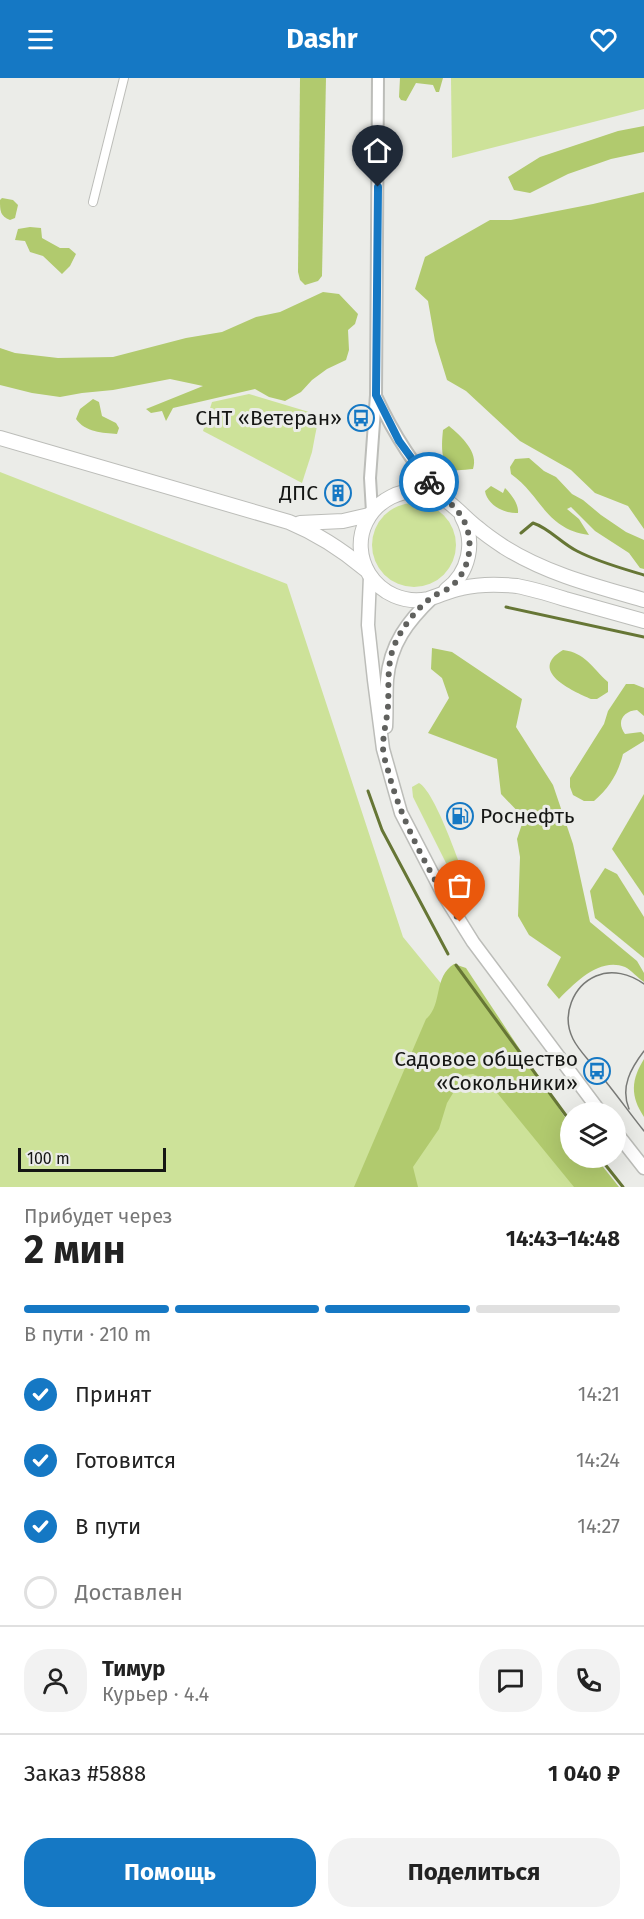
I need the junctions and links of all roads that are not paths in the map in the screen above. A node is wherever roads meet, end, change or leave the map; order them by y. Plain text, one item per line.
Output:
1 (124, 78) edge
2 (378, 78) edge
3 (93, 202) dead end
4 (376, 395) junction
5 (0, 438) edge
6 (442, 498) junction
7 (455, 508) junction
8 (371, 514) junction
9 (289, 522) junction
10 (368, 573) junction
11 (437, 595) junction
12 (644, 600) edge
13 (644, 621) edge
14 (383, 749) junction
15 (593, 1102) edge
16 (626, 1145) edge
17 (644, 1168) edge

1 - 3 street
2 - 4 main road
4 - 6 main road
4 - 8 main road
5 - 9 highway
6 - 7 highway
6 - 8 highway
7 - 11 highway
7 - 12 highway
8 - 9 highway
8 - 10 highway
9 - 10 highway
10 - 11 highway
10 - 14 main road
11 - 13 highway
11 - 14 main road
14 - 15 main road
16 - 17 main road

